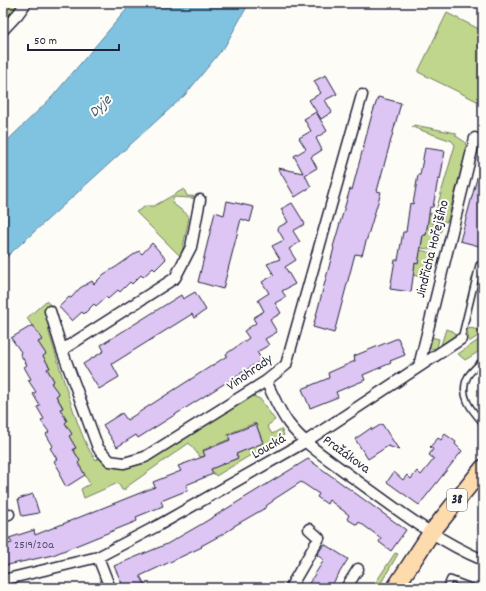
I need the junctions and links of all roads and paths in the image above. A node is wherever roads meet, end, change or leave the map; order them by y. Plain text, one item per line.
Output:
1 (26, 3) edge
2 (3, 30) edge
3 (362, 95) dead end
4 (477, 139) dead end
5 (200, 200) dead end
6 (481, 266) edge
7 (50, 311) dead end
8 (461, 339) joint
9 (62, 350) junction
10 (483, 360) edge
11 (418, 366) junction
12 (266, 381) junction
13 (483, 422) edge
14 (305, 442) junction
15 (483, 468) edge
16 (309, 529) dead end
17 (431, 533) junction
18 (98, 557) junction
19 (483, 560) edge
20 (358, 569) dead end
21 (3, 580) edge
22 (110, 588) edge
23 (290, 588) edge
24 (346, 588) edge
25 (395, 588) edge
26 (446, 588) edge
27 (474, 588) edge

1 - 2 street
3 - 12 street, Vinohrady
4 - 11 street, Jindřicha Hořejšího
5 - 9 street
6 - 8 lane, Loucká
7 - 9 street, Vinohrady
8 - 11 street, Loucká
9 - 12 street, Vinohrady
10 - 13 lane
11 - 14 street, Loucká
12 - 14 street, Pražákova
14 - 17 street, Pražákova
14 - 18 street, Loucká
15 - 17 main road, 38
16 - 23 street
17 - 19 street, Pražákova
17 - 25 main road, 38
18 - 21 street, Loucká
18 - 22 street
20 - 24 street
26 - 27 lane

